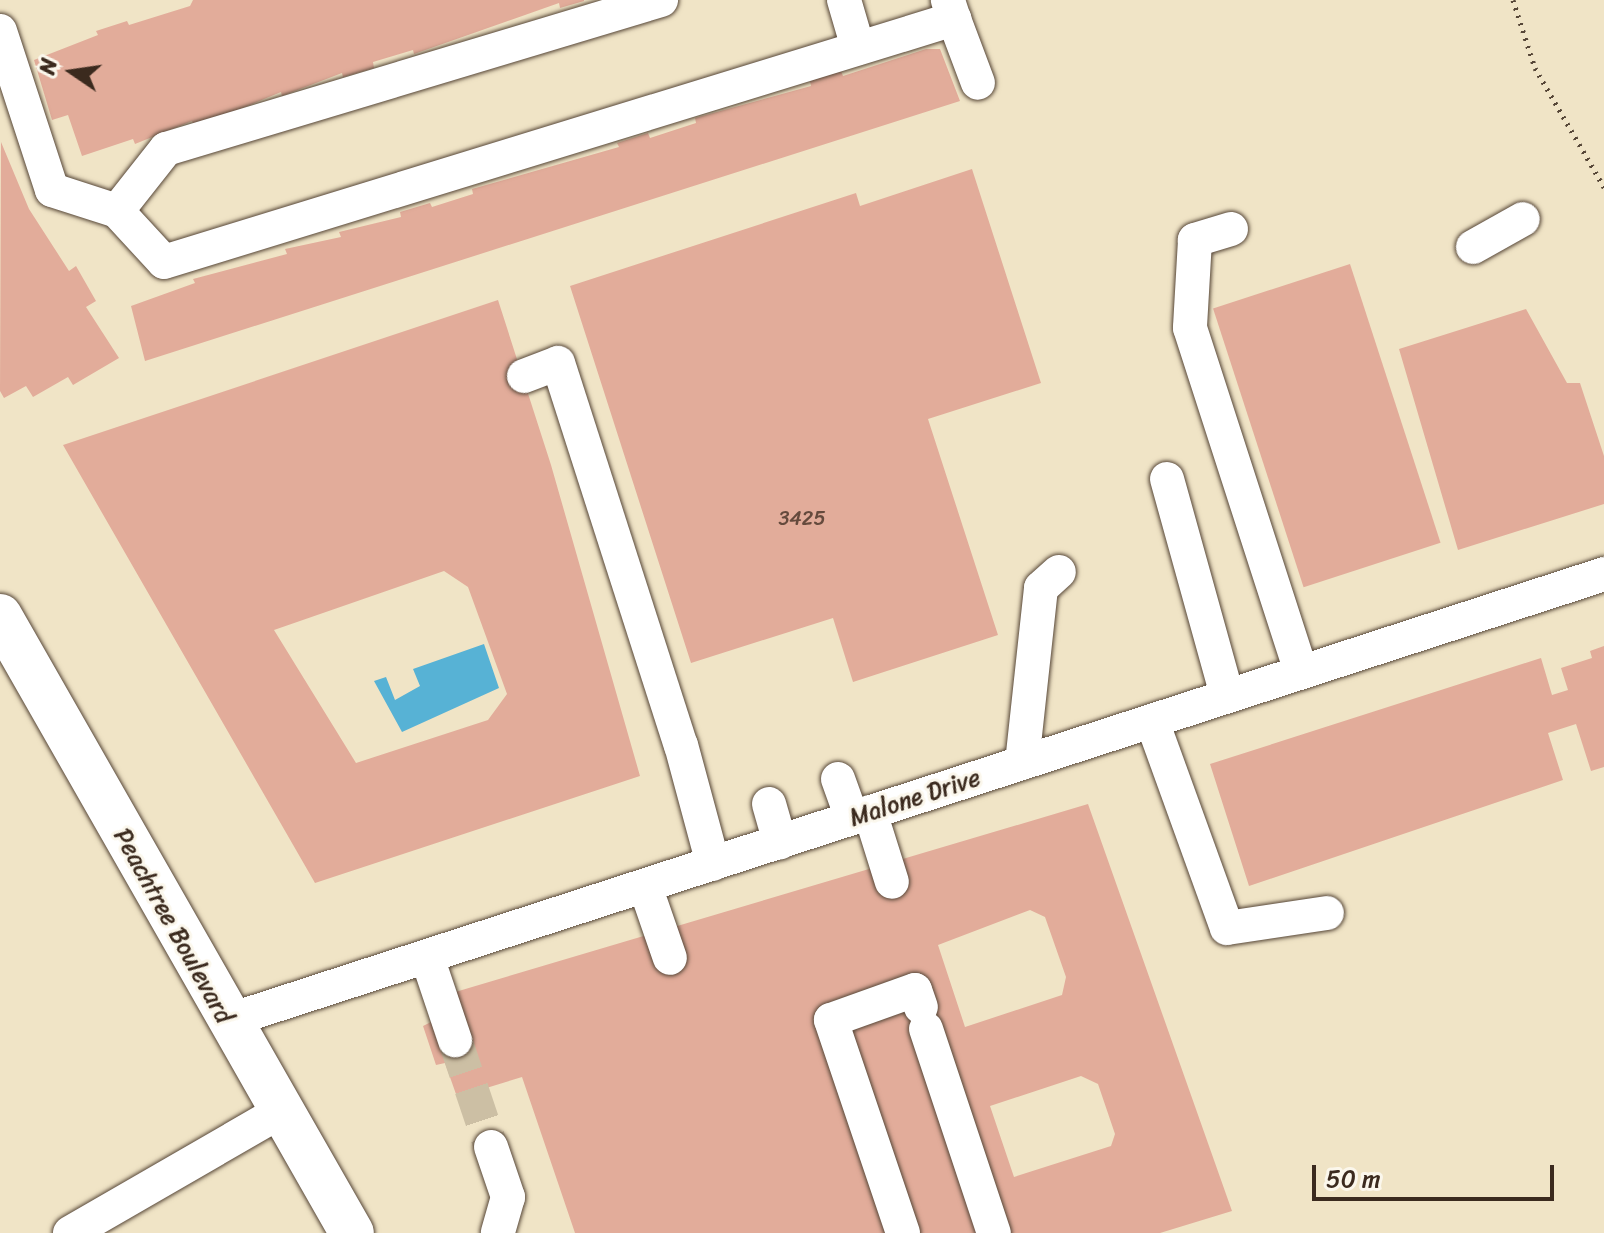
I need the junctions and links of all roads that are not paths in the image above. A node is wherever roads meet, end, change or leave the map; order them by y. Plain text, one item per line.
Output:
1 (661, 0) edge
2 (844, 0) edge
3 (951, 9) edge
4 (0, 31) edge
5 (858, 48) junction
6 (978, 83) dead end
7 (117, 211) junction
8 (1523, 219) dead end
9 (1231, 229) dead end
10 (1473, 247) dead end
11 (524, 376) dead end
12 (1167, 479) dead end
13 (1059, 572) dead end
14 (1604, 574) edge
15 (0, 616) edge
16 (1301, 672) junction
17 (1227, 696) junction
18 (1152, 721) junction
19 (1022, 763) junction
20 (838, 779) dead end
21 (769, 804) dead end
22 (861, 815) junction
23 (780, 842) junction
24 (713, 864) junction
25 (892, 882) dead end
26 (645, 886) junction
27 (1327, 913) dead end
28 (427, 957) junction
29 (670, 958) dead end
30 (227, 1021) junction
31 (455, 1040) tunnel mouth
32 (280, 1112) junction
33 (491, 1147) tunnel mouth
34 (70, 1233) edge
35 (352, 1233) edge
36 (498, 1233) edge
37 (903, 1233) edge
38 (994, 1233) edge

1 - 7 street
2 - 5 street
3 - 5 street
3 - 6 street
4 - 7 street
5 - 7 street
8 - 10 street
9 - 16 street
11 - 24 street
12 - 17 street
13 - 19 street
14 - 16 street, Malone Drive
15 - 30 highway, Peachtree Boulevard
16 - 17 street, Malone Drive
17 - 18 street, Malone Drive
18 - 19 street, Malone Drive
18 - 27 street
19 - 22 street, Malone Drive
20 - 22 street
21 - 23 street
22 - 23 street, Malone Drive
22 - 25 street
23 - 24 street, Malone Drive
24 - 26 street, Malone Drive
26 - 28 street, Malone Drive
26 - 29 street
28 - 30 street, Malone Drive
28 - 31 street
30 - 32 highway, Peachtree Boulevard
32 - 34 street
32 - 35 highway, Peachtree Boulevard
33 - 36 street
37 - 38 street

